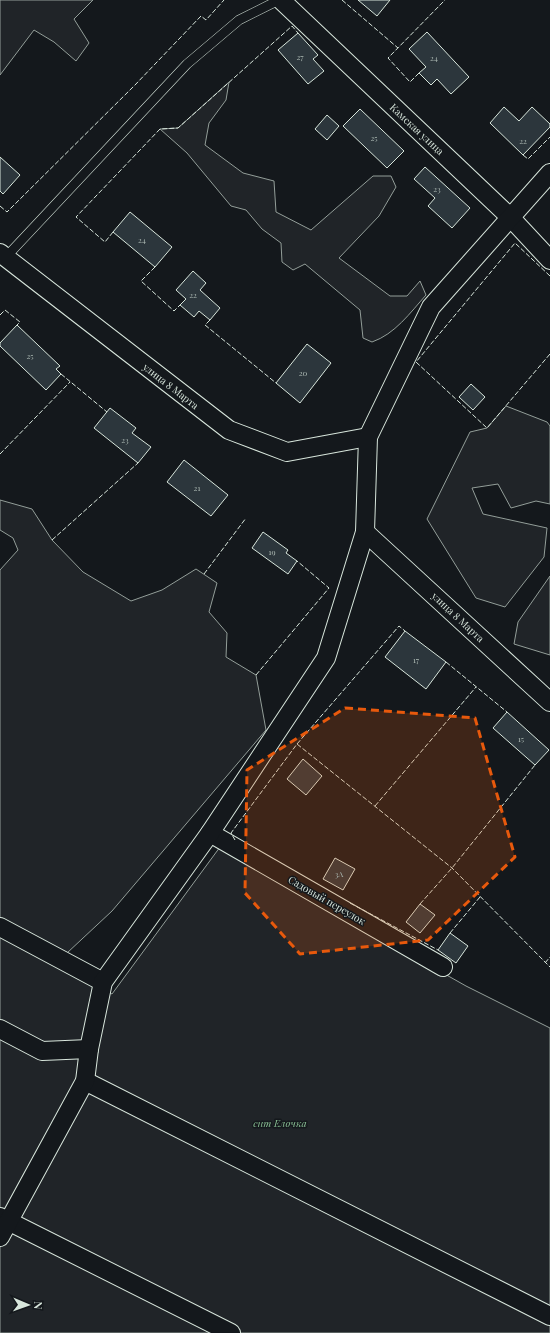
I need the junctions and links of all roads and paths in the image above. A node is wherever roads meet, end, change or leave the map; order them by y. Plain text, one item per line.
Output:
1 (280, 0) edge
2 (550, 173) edge
3 (511, 218) junction
4 (2, 259) edge
5 (550, 260) edge
6 (368, 437) junction
7 (366, 532) junction
8 (550, 702) edge
9 (210, 833) junction
10 (0, 926) edge
11 (443, 967) dead end
12 (103, 982) junction
13 (0, 1029) edge
14 (89, 1049) junction
15 (84, 1081) junction
16 (4, 1219) edge
17 (0, 1237) edge
18 (550, 1316) edge
19 (231, 1333) edge

1 - 3 street, Камская улица
1 - 4 lane
2 - 3 street
3 - 5 street, Камская улица
3 - 6 street
4 - 6 street, улица 8 Марта
6 - 7 street
7 - 8 street, улица 8 Марта
7 - 9 street
9 - 11 street, Садовый переулок
9 - 12 street
10 - 12 street
12 - 14 street
13 - 14 street
14 - 15 street
15 - 16 street
15 - 18 street
16 - 17 street
16 - 19 street

